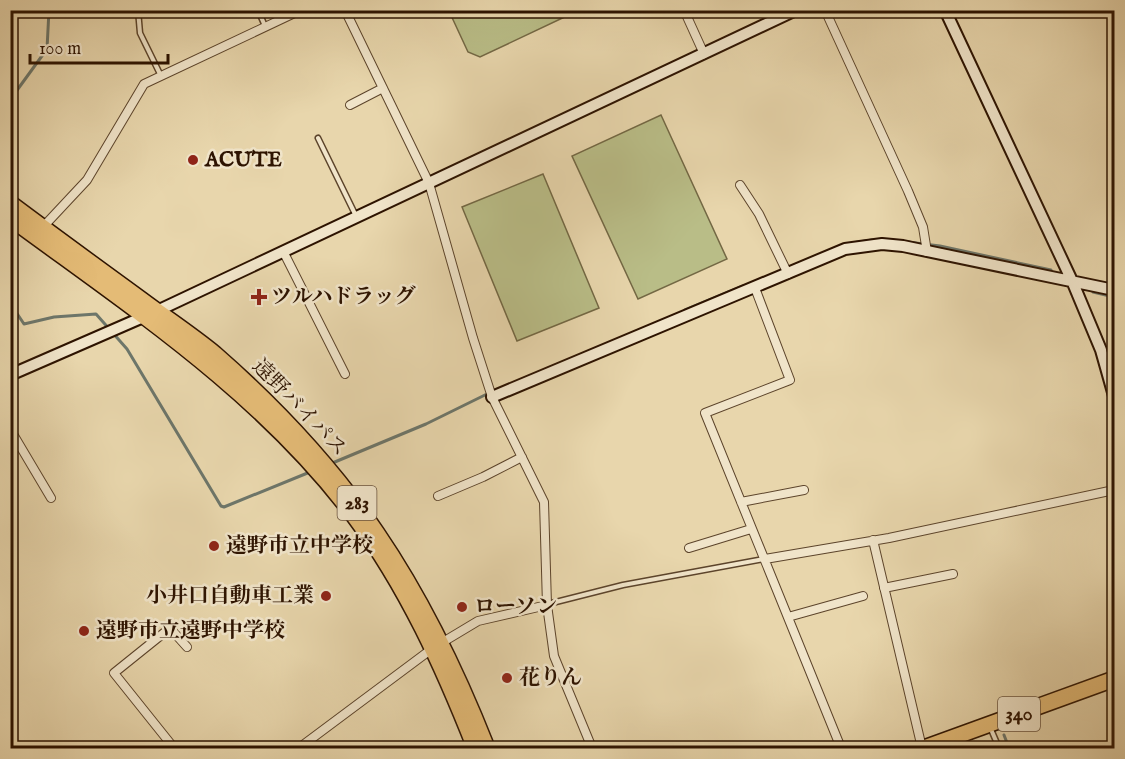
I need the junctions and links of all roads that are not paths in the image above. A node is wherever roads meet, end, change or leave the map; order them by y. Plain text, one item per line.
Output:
1 (138, 10) edge
2 (258, 10) edge
3 (301, 10) edge
4 (345, 10) edge
5 (684, 10) edge
6 (796, 10) edge
7 (825, 10) edge
8 (945, 10) edge
9 (265, 27) junction
10 (704, 54) junction
11 (161, 76) junction
12 (383, 88) junction
13 (350, 105) dead end
14 (318, 138) dead end
15 (429, 183) junction
16 (740, 184) dead end
17 (10, 203) edge
18 (357, 217) junction
19 (10, 218) edge
20 (43, 227) junction
21 (283, 251) junction
22 (926, 251) junction
23 (786, 270) junction
24 (1073, 283) junction
25 (755, 288) junction
26 (1114, 290) edge
27 (151, 314) junction
28 (345, 374) dead end
29 (10, 375) edge
30 (1114, 396) edge
31 (492, 397) junction
32 (10, 429) edge
33 (522, 457) junction
34 (804, 490) dead end
35 (1114, 490) edge
36 (438, 496) dead end
37 (51, 498) dead end
38 (741, 502) junction
39 (751, 529) junction
40 (873, 540) junction
41 (689, 548) dead end
42 (765, 559) junction
43 (953, 574) dead end
44 (884, 588) junction
45 (863, 596) dead end
46 (547, 605) junction
47 (788, 617) junction
48 (437, 645) junction
49 (187, 647) dead end
50 (1114, 679) edge
51 (989, 725) junction
52 (174, 748) edge
53 (299, 748) edge
54 (475, 748) edge
55 (487, 748) edge
56 (592, 748) edge
57 (841, 748) edge
58 (923, 748) edge
59 (999, 748) edge

1 - 11 lane
2 - 9 lane
3 - 9 street
4 - 12 street
5 - 10 street
6 - 10 street
7 - 22 street
8 - 24 street
9 - 11 street
10 - 15 street
11 - 20 street
12 - 13 street
12 - 15 street
14 - 18 lane
15 - 18 street
15 - 31 street
16 - 23 street
17 - 20 highway, 遠野バイパス / 283
18 - 21 street
19 - 27 highway, 遠野バイパス / 283
20 - 27 highway, 遠野バイパス / 283
21 - 27 street
21 - 28 street
22 - 23 street
22 - 24 street
23 - 25 street
24 - 26 street
24 - 30 street
25 - 31 street
25 - 38 street
27 - 29 street
27 - 48 highway, 遠野バイパス / 283
31 - 33 street
32 - 37 street
33 - 36 street
33 - 46 street
34 - 38 street
35 - 40 street
38 - 39 street
39 - 41 street
39 - 42 street
40 - 42 street
40 - 44 street
42 - 46 lane
42 - 47 street
43 - 44 street
44 - 58 street
45 - 47 street
46 - 48 street
46 - 56 street
47 - 57 street
48 - 53 street
48 - 54 highway, 遠野バイパス / 283
48 - 55 highway, 遠野バイパス / 283
49 - 52 street
50 - 51 highway, 340
51 - 58 highway, 340
51 - 59 lane

